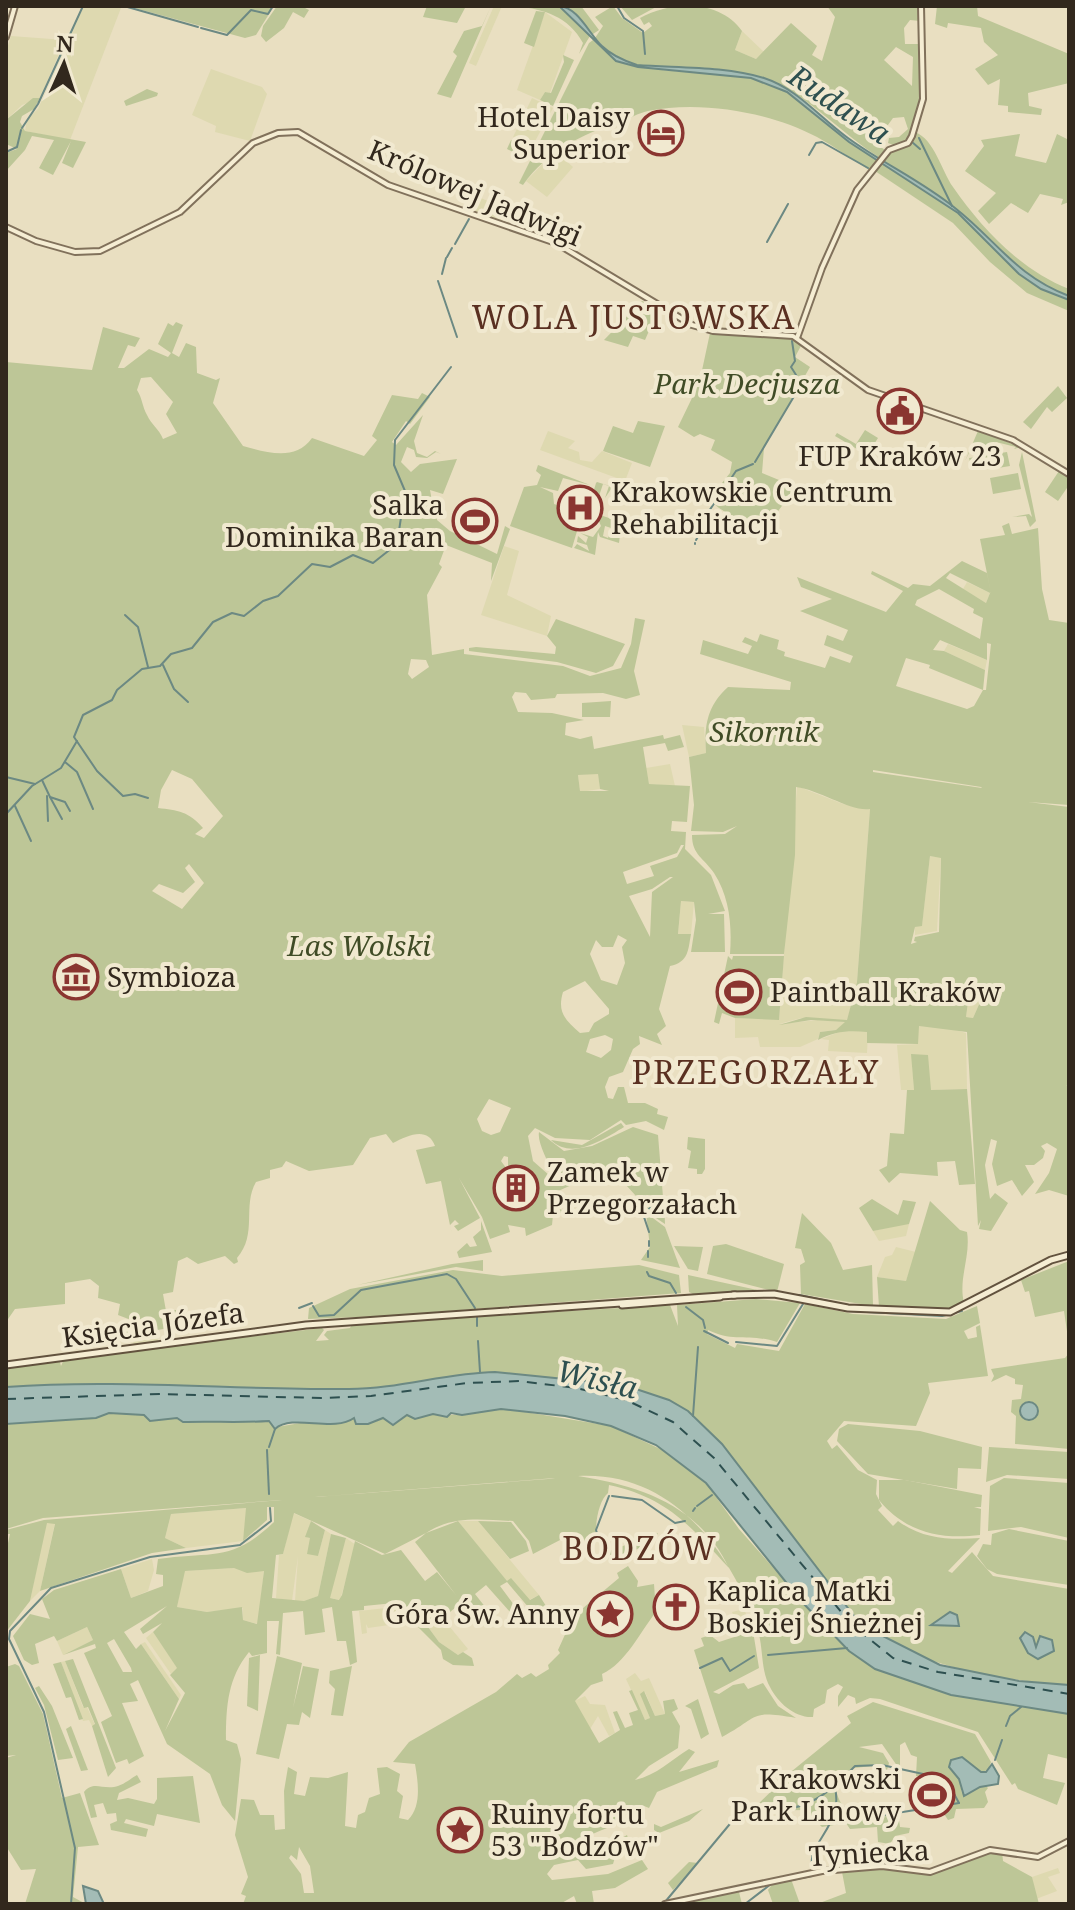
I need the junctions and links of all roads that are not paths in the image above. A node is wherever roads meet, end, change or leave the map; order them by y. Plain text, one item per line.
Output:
1 (15, 6) edge
2 (921, 6) edge
3 (6, 37) edge
4 (6, 227) edge
5 (797, 338) junction
6 (1069, 474) edge
7 (1069, 1255) edge
8 (735, 1295) junction
9 (593, 1304) junction
10 (6, 1365) edge
11 (1069, 1841) edge
12 (665, 1904) edge

1 - 3 street
2 - 5 street
4 - 5 street, Królowej Jadwigi
5 - 6 street
7 - 8 main road
8 - 9 main road
8 - 9 main road
9 - 10 main road, Księcia Józefa
11 - 12 street, Tyniecka

